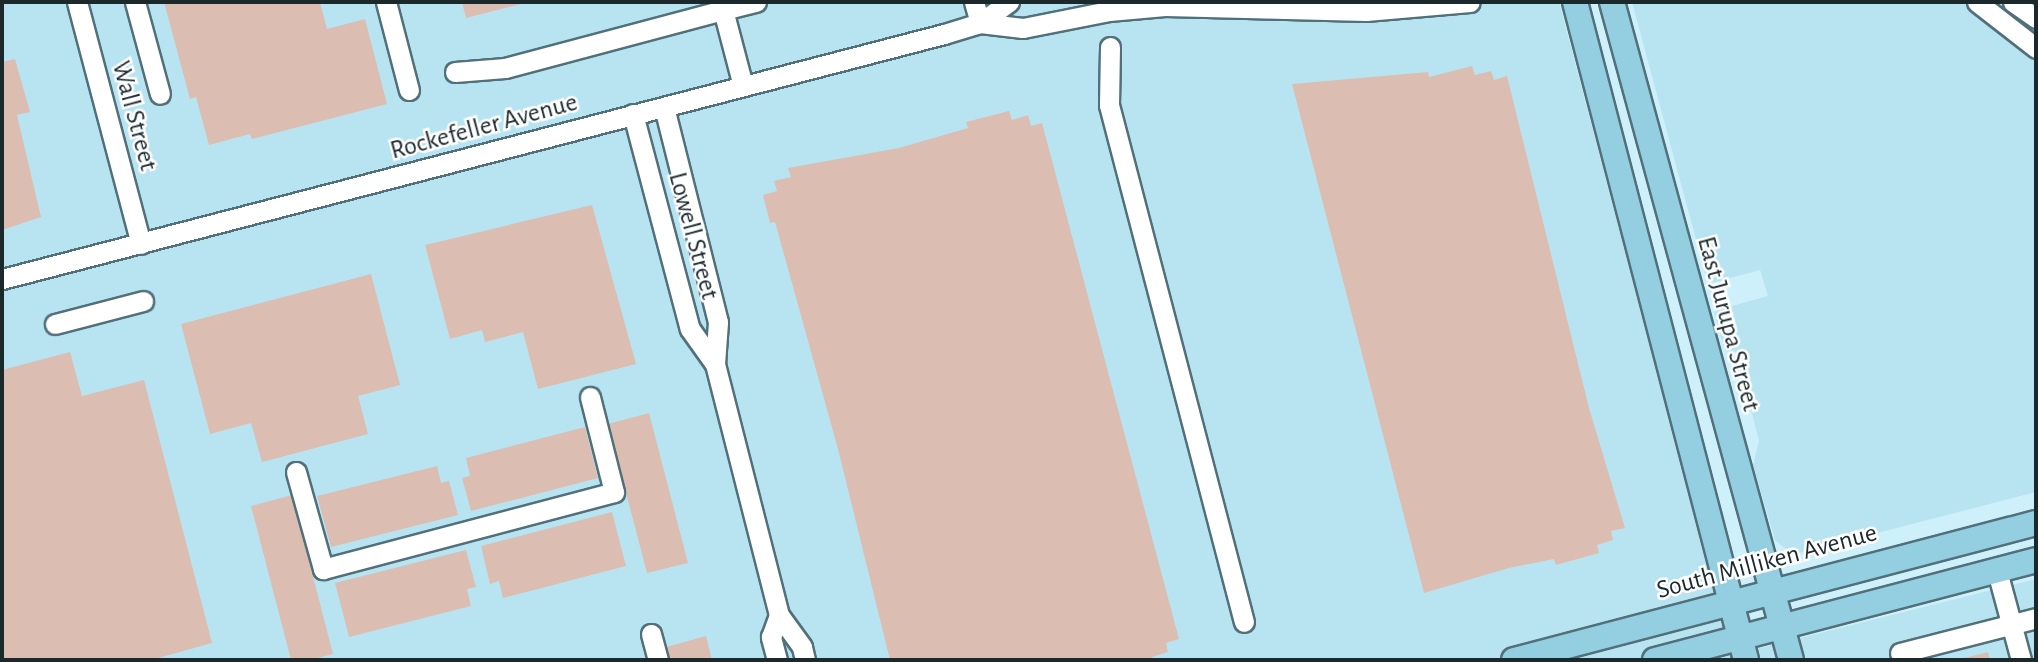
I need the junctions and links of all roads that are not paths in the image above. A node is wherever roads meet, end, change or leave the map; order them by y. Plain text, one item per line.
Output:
1 (77, 2) edge
2 (135, 2) edge
3 (386, 2) edge
4 (756, 2) edge
5 (974, 2) edge
6 (1009, 2) edge
7 (1470, 2) edge
8 (1574, 2) edge
9 (1612, 2) edge
10 (1977, 2) edge
11 (2013, 2) edge
12 (1273, 5) edge
13 (723, 10) junction
14 (2036, 18) edge
15 (979, 23) junction
16 (1110, 47) dead end
17 (2036, 48) edge
18 (455, 72) dead end
19 (743, 86) junction
20 (409, 90) dead end
21 (160, 94) dead end
22 (664, 107) junction
23 (634, 114) junction
24 (141, 244) junction
25 (2, 279) edge
26 (143, 301) dead end
27 (55, 324) dead end
28 (715, 364) junction
29 (590, 397) dead end
30 (296, 472) dead end
31 (2036, 523) edge
32 (2036, 560) edge
33 (1997, 570) junction
34 (1772, 591) junction
35 (1731, 601) junction
36 (779, 615) junction
37 (2036, 618) edge
38 (1244, 622) dead end
39 (2012, 624) junction
40 (1782, 627) junction
41 (651, 634) dead end
42 (1743, 649) edge
43 (1900, 653) dead end
44 (658, 660) edge
45 (777, 660) edge
46 (805, 660) edge
47 (1514, 660) edge
48 (1655, 660) edge
49 (1791, 660) edge
50 (2021, 660) edge

1 - 24 street, Wall Street
2 - 21 street
3 - 20 street
4 - 13 street
5 - 15 street
6 - 15 street, Rockefeller Avenue
7 - 12 street, Rockefeller Avenue
8 - 35 main road
9 - 34 main road, East Jurupa Street
10 - 17 street
11 - 14 street
12 - 15 street, Rockefeller Avenue
13 - 18 street
13 - 19 street
15 - 19 street, Rockefeller Avenue
16 - 38 street
19 - 22 street, Rockefeller Avenue
22 - 23 street, Rockefeller Avenue
22 - 28 street, Lowell Street
23 - 24 street, Rockefeller Avenue
23 - 28 street, Lowell Street
24 - 25 street, Rockefeller Avenue
26 - 27 street
28 - 36 street, Lowell Street
29 - 30 street
31 - 34 main road, South Milliken Avenue
32 - 33 main road
33 - 39 street
33 - 40 main road
34 - 35 main road, South Milliken Avenue
34 - 40 main road, East Jurupa Street
35 - 42 main road
35 - 47 main road, South Milliken Avenue
36 - 45 street, Lowell Street
36 - 46 street, Lowell Street
37 - 39 street
39 - 43 street
39 - 50 street
40 - 42 main road
40 - 49 main road, East Jurupa Street
41 - 44 street
42 - 48 main road

